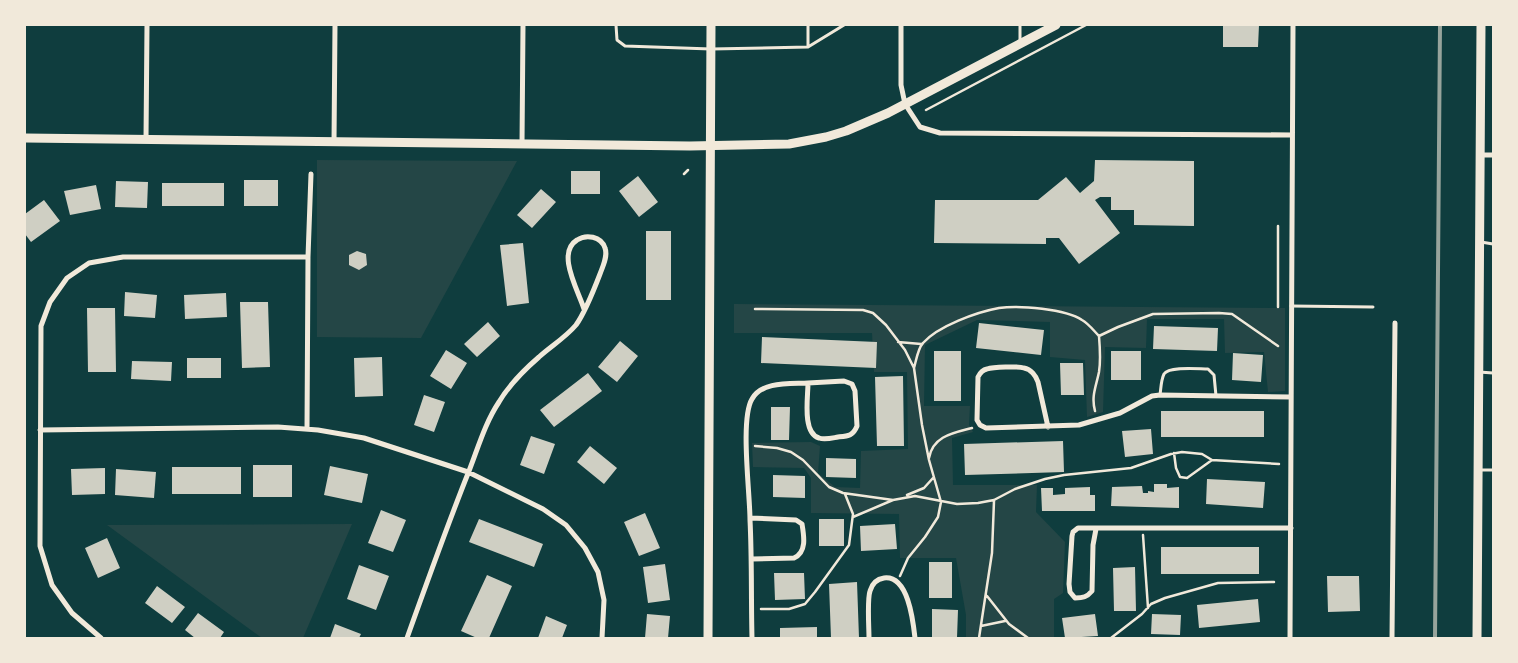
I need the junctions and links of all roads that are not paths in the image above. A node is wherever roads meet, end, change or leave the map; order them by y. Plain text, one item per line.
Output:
1 (147, 25) edge
2 (335, 25) edge
3 (523, 25) edge
4 (616, 25) edge
5 (712, 25) edge
6 (808, 25) edge
7 (844, 25) edge
8 (901, 25) edge
9 (1020, 25) edge
10 (1056, 25) edge
11 (1293, 25) edge
12 (1481, 25) edge
13 (1020, 44) junction
14 (808, 47) junction
15 (711, 49) junction
16 (905, 104) junction
17 (1292, 135) junction
18 (25, 138) edge
19 (146, 139) junction
20 (334, 142) junction
21 (522, 144) junction
22 (711, 146) junction
23 (1481, 155) junction
24 (1493, 156) edge
25 (311, 174) dead end
26 (1480, 242) junction
27 (1493, 244) edge
28 (308, 257) junction
29 (1291, 306) junction
30 (1373, 306) dead end
31 (584, 309) junction
32 (1395, 323) dead end
33 (1479, 372) junction
34 (1493, 373) edge
35 (808, 383) junction
36 (1160, 395) junction
37 (1216, 397) junction
38 (1291, 397) junction
39 (1048, 427) junction
40 (307, 429) junction
41 (40, 430) junction
42 (1478, 470) junction
43 (1493, 470) edge
44 (468, 472) junction
45 (750, 518) junction
46 (1291, 528) junction
47 (1096, 529) junction
48 (752, 559) junction
49 (102, 638) edge
50 (407, 638) edge
51 (602, 638) edge
52 (708, 638) edge
53 (752, 638) edge
54 (869, 638) edge
55 (915, 638) edge
56 (1290, 638) edge
57 (1392, 638) edge
58 (1477, 638) edge

1 - 19 street
2 - 20 street
3 - 21 street
4 - 15 lane
5 - 15 street
6 - 14 lane
7 - 14 lane
8 - 16 street
9 - 13 lane
10 - 13 street
11 - 17 street
12 - 23 street
13 - 16 street
14 - 15 lane
15 - 22 street
16 - 17 street
16 - 22 street
17 - 29 street
18 - 19 street
19 - 20 street
20 - 21 street
21 - 22 street
22 - 52 street
23 - 24 street
23 - 26 street
25 - 28 street
26 - 27 lane
26 - 33 street
28 - 40 street
28 - 41 street
29 - 30 lane
29 - 38 street
31 - 31 street
31 - 44 street
32 - 57 street
33 - 34 lane
33 - 42 street
35 - 35 street
35 - 45 street
36 - 37 street
36 - 37 lane
36 - 39 street
37 - 38 street
38 - 46 street
39 - 39 street
40 - 41 street
40 - 44 street
41 - 49 street
42 - 43 lane
42 - 58 street
44 - 50 street
44 - 51 street
45 - 48 street
45 - 48 street
46 - 47 street
46 - 56 street
47 - 47 street
48 - 53 street
54 - 55 street

